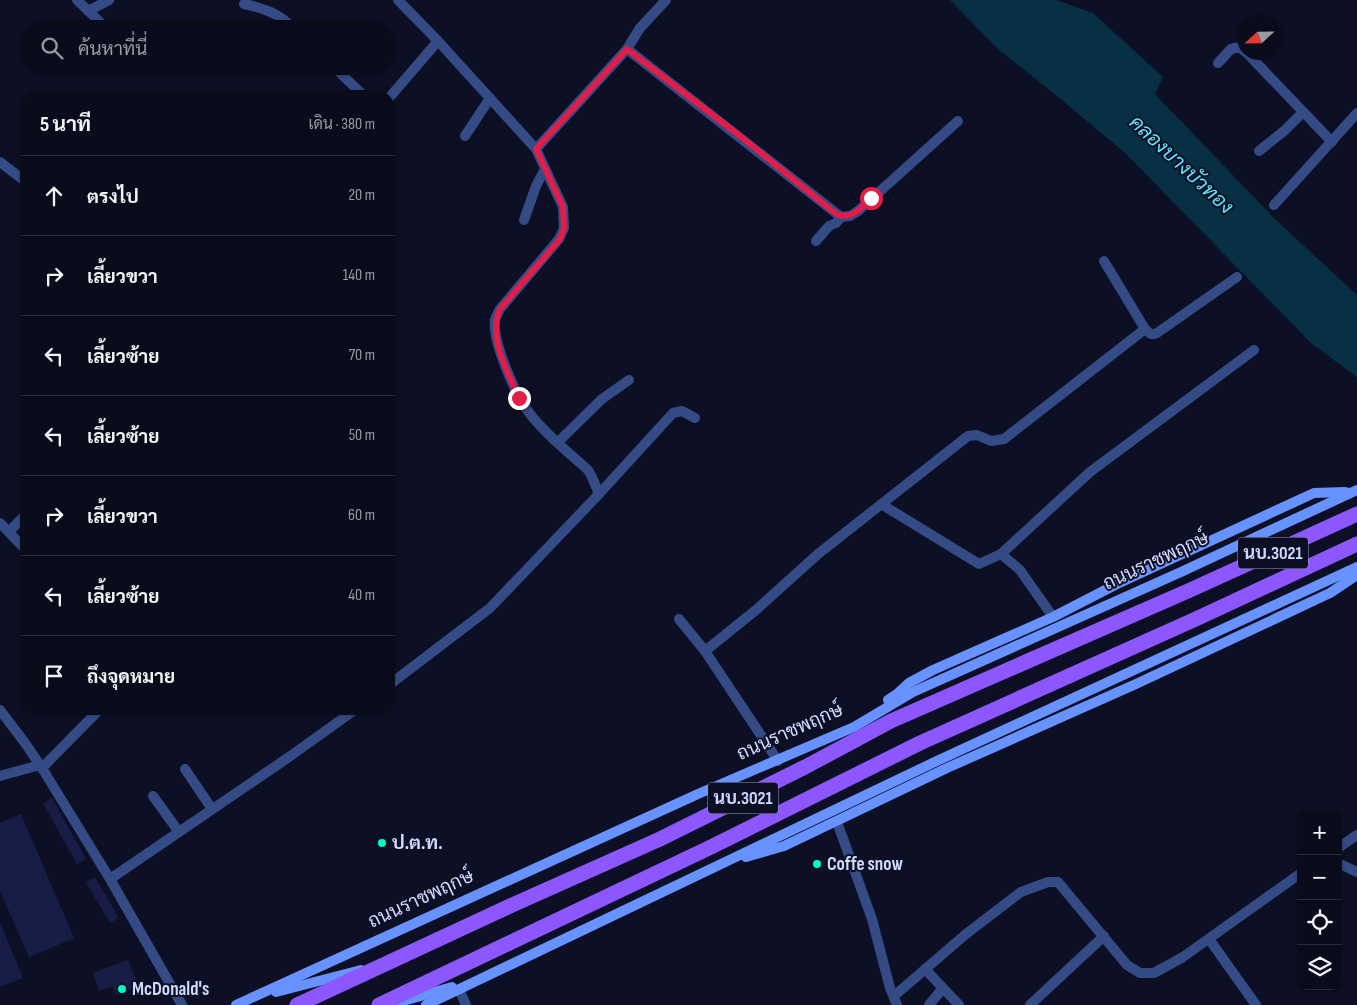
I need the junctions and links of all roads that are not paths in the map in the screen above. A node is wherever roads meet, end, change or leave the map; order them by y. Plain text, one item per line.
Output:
1 (77, 0) edge
2 (109, 0) edge
3 (398, 0) edge
4 (666, 0) edge
5 (244, 4) dead end
6 (88, 11) junction
7 (98, 20) edge
8 (284, 20) edge
9 (438, 41) junction
10 (1237, 48) edge
11 (627, 49) junction
12 (1253, 60) edge
13 (1218, 63) dead end
14 (342, 75) edge
15 (358, 90) edge
16 (395, 91) edge
17 (490, 98) junction
18 (1302, 112) junction
19 (1357, 113) edge
20 (958, 120) dead end
21 (465, 136) dead end
22 (1332, 142) junction
23 (536, 149) junction
24 (1259, 151) dead end
25 (0, 162) edge
26 (545, 169) junction
27 (20, 178) edge
28 (1274, 205) dead end
29 (841, 217) junction
30 (524, 220) dead end
31 (816, 241) dead end
32 (1104, 261) dead end
33 (1237, 277) dead end
34 (1145, 329) junction
35 (1254, 350) dead end
36 (630, 380) dead end
37 (695, 418) dead end
38 (558, 442) junction
39 (1357, 490) edge
40 (599, 494) junction
41 (1357, 496) edge
42 (881, 504) junction
43 (1357, 514) edge
44 (20, 520) edge
45 (0, 523) edge
46 (9, 532) junction
47 (20, 544) edge
48 (1357, 544) edge
49 (1001, 554) junction
50 (1357, 567) edge
51 (1357, 575) edge
52 (1053, 617) junction
53 (679, 619) dead end
54 (705, 651) junction
55 (395, 680) edge
56 (0, 710) edge
57 (94, 715) edge
58 (347, 715) edge
59 (854, 727) junction
60 (778, 761) junction
61 (41, 767) junction
62 (184, 769) dead end
63 (0, 776) edge
64 (153, 796) dead end
65 (212, 810) junction
66 (837, 822) junction
67 (179, 832) junction
68 (1357, 835) edge
69 (1342, 845) edge
70 (730, 860) junction
71 (1342, 865) edge
72 (1357, 872) edge
73 (1297, 876) edge
74 (110, 879) junction
75 (1104, 936) junction
76 (1209, 939) junction
77 (395, 961) junction
78 (925, 969) junction
79 (477, 980) junction
80 (943, 988) junction
81 (459, 989) junction
82 (256, 997) junction
83 (895, 1001) edge
84 (182, 1005) edge
85 (236, 1005) edge
86 (297, 1005) edge
87 (379, 1005) edge
88 (388, 1005) edge
89 (426, 1005) edge
90 (466, 1005) edge
91 (930, 1005) edge
92 (959, 1005) edge
93 (1030, 1005) edge
94 (1256, 1005) edge

1 - 6 street
2 - 6 street
3 - 9 street
4 - 11 street
5 - 8 street
6 - 7 street
9 - 16 street
9 - 17 street
10 - 13 street
11 - 23 street
11 - 29 street
12 - 18 street
14 - 15 street
17 - 21 street
17 - 23 street
18 - 22 street
18 - 24 street
19 - 22 street
20 - 29 street
22 - 28 street
23 - 26 street
25 - 27 street
26 - 30 street
26 - 38 street
29 - 31 street
32 - 34 street
33 - 34 street
34 - 42 street
35 - 49 street
36 - 38 street
37 - 40 street
38 - 40 street
39 - 59 main road, ถนนราชพฤกษ์ / นบ.3021
40 - 55 street
41 - 52 main road
42 - 49 street
42 - 54 street
43 - 77 main road, ถนนราชพฤกษ์ / นบ.3021
44 - 46 street
45 - 46 street
46 - 47 street
48 - 87 main road, นบ.3021
49 - 52 street
50 - 70 main road, นบ.3021
51 - 66 main road
52 - 59 main road
53 - 54 street
54 - 60 street
56 - 61 street
57 - 61 street
58 - 65 street
59 - 60 main road, ถนนราชพฤกษ์ / นบ.3021
60 - 82 main road, ถนนราชพฤกษ์ / นบ.3021
61 - 63 street
61 - 74 street
62 - 65 street
64 - 67 street
65 - 67 street
66 - 70 main road
66 - 83 street
67 - 74 street
68 - 69 street
70 - 79 main road, นบ.3021
71 - 72 street
73 - 76 street
74 - 84 street
75 - 76 street
75 - 78 street
75 - 93 street
76 - 94 street
77 - 82 main road
77 - 86 main road, ถนนราชพฤกษ์ / นบ.3021
78 - 80 street
78 - 83 street
79 - 81 main road, นบ.3021
79 - 88 main road
80 - 91 street
80 - 92 street
81 - 89 main road, นบ.3021
81 - 90 street
82 - 85 main road, ถนนราชพฤกษ์ / นบ.3021

